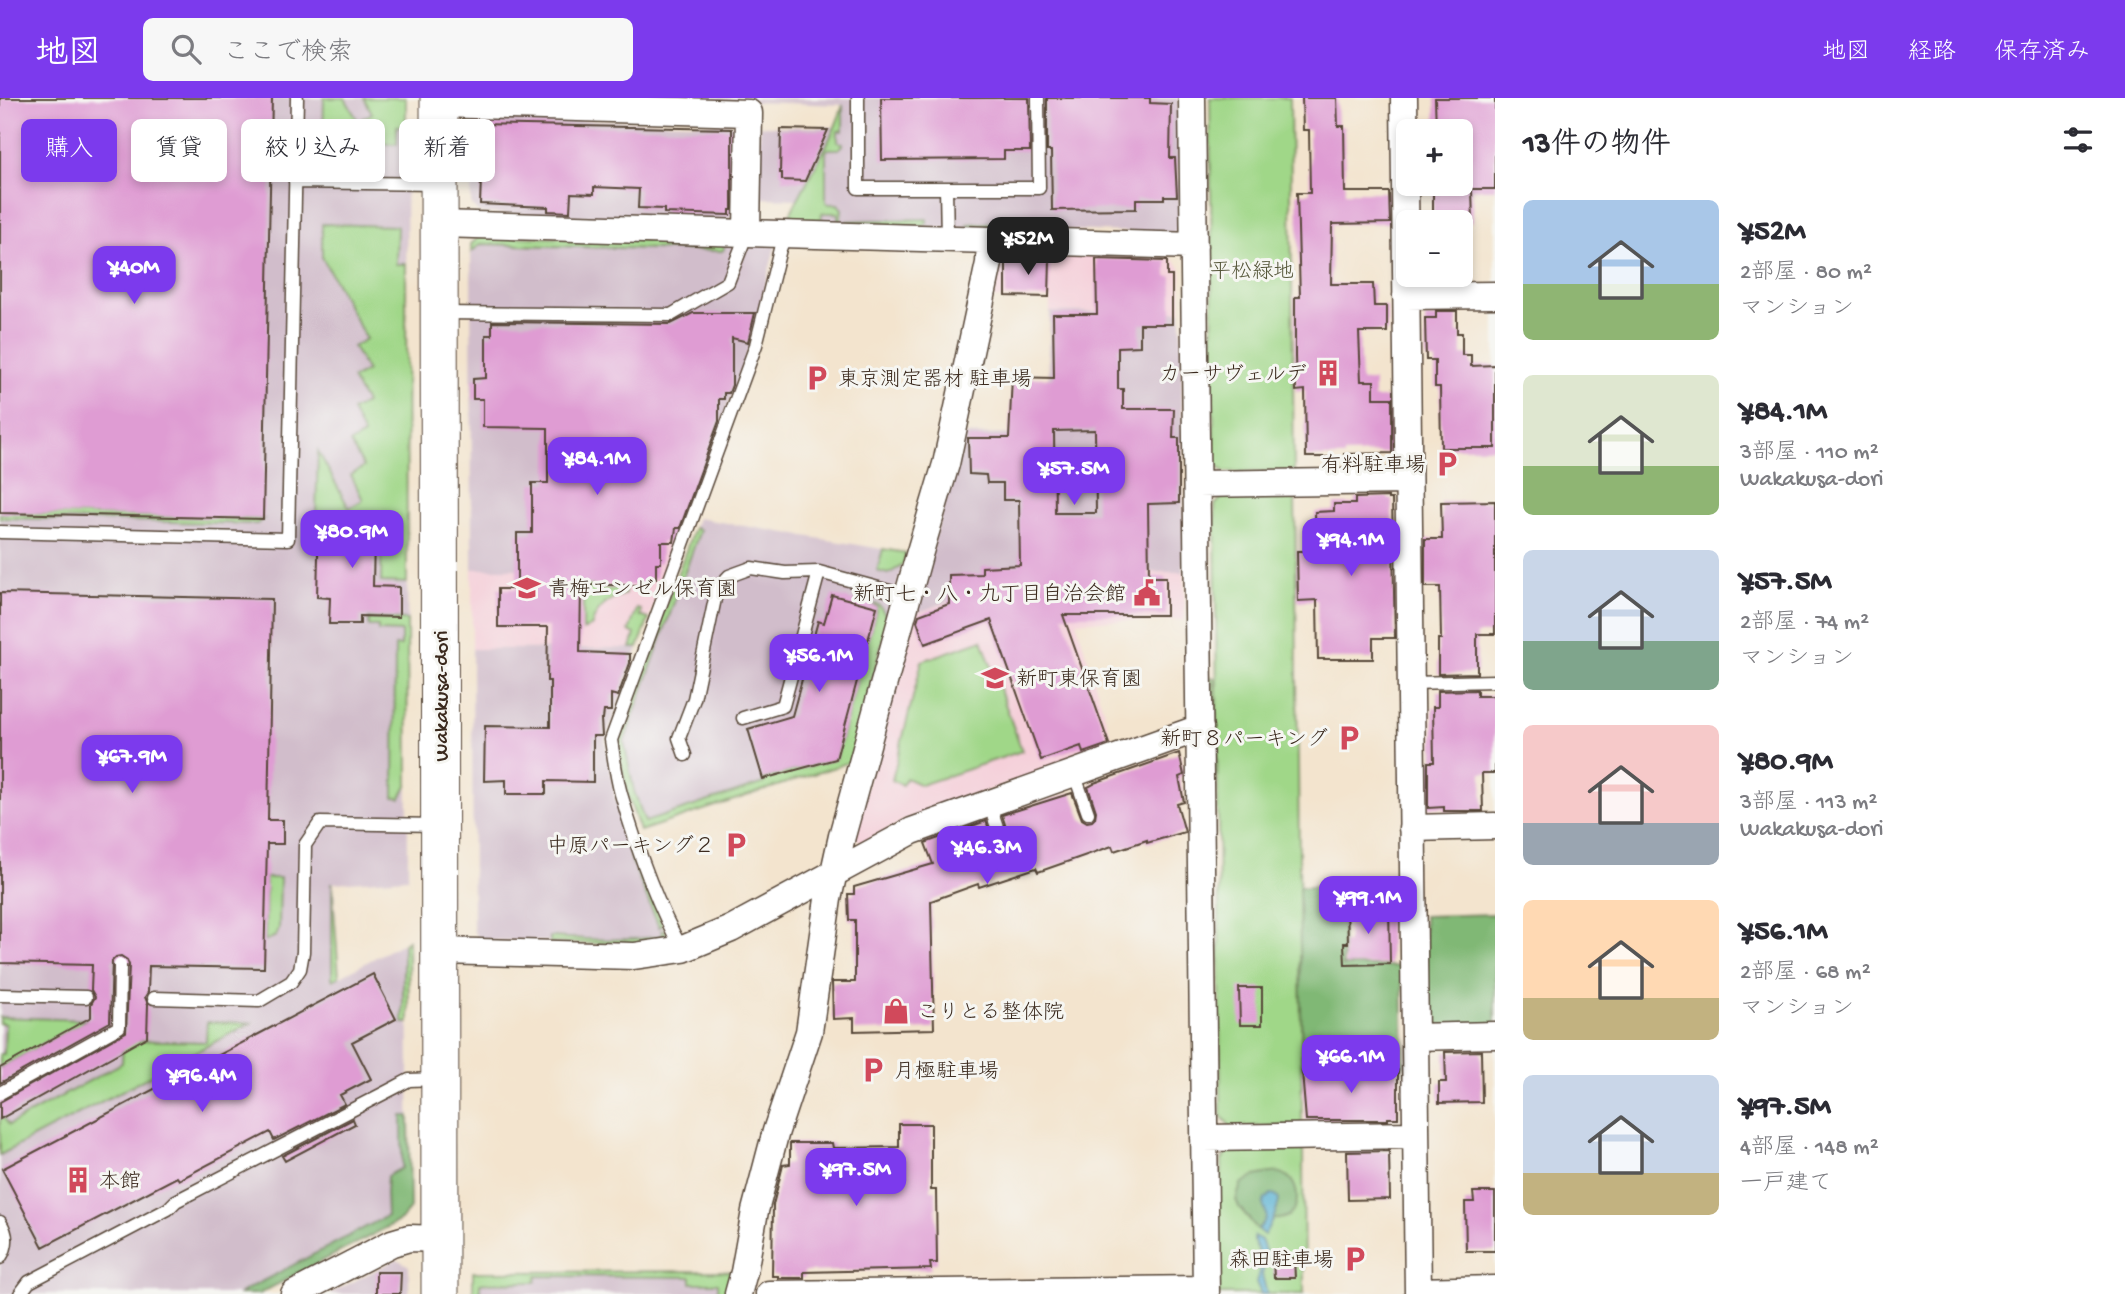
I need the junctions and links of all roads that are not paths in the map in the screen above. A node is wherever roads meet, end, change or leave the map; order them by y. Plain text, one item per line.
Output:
1 (297, 98) edge
2 (858, 98) edge
3 (1038, 98) edge
4 (1192, 98) edge
5 (1404, 98) edge
6 (439, 101) edge
7 (296, 119) edge
8 (295, 182) joint
9 (440, 184) junction
10 (946, 188) junction
11 (439, 224) junction
12 (747, 232) junction
13 (786, 234) junction
14 (947, 239) junction
15 (990, 240) junction
16 (1194, 246) junction
17 (1495, 295) edge
18 (1406, 296) junction
19 (439, 313) junction
20 (1408, 481) junction
21 (1197, 484) junction
22 (0, 532) edge
23 (819, 572) junction
24 (908, 596) junction
25 (1495, 681) edge
26 (1410, 683) junction
27 (743, 718) dead end
28 (1200, 728) junction
29 (685, 755) dead end
30 (1074, 773) junction
31 (989, 803) junction
32 (1088, 813) dead end
33 (440, 825) junction
34 (1495, 826) edge
35 (1412, 828) junction
36 (1002, 842) dead end
37 (834, 873) junction
38 (682, 949) junction
39 (440, 951) junction
40 (120, 965) dead end
41 (0, 995) edge
42 (86, 997) dead end
43 (154, 998) dead end
44 (1495, 1035) edge
45 (1415, 1037) junction
46 (440, 1079) junction
47 (0, 1093) edge
48 (1416, 1135) junction
49 (1204, 1138) junction
50 (0, 1222) edge
51 (440, 1239) junction
52 (0, 1258) edge
53 (1495, 1289) edge
54 (1206, 1292) edge
55 (1418, 1292) edge
56 (20, 1294) edge
57 (294, 1294) edge
58 (440, 1294) edge
59 (738, 1294) edge
60 (769, 1294) edge
61 (865, 1294) edge

1 - 7 lane
2 - 10 lane
3 - 10 lane
4 - 16 street
5 - 18 street
6 - 9 street, Wakakusa-dori
6 - 12 street
8 - 9 lane
8 - 22 lane
9 - 11 street, Wakakusa-dori
10 - 14 lane
11 - 12 street
11 - 19 street, Wakakusa-dori
12 - 13 street
12 - 19 lane
13 - 14 street
13 - 38 lane
14 - 15 street
15 - 16 street
15 - 24 street
16 - 21 street
17 - 18 street
18 - 20 street
19 - 33 street, Wakakusa-dori
20 - 21 street
20 - 26 street
21 - 28 street
23 - 24 lane
23 - 27 lane
23 - 29 lane
24 - 37 street
25 - 26 lane
26 - 35 street
28 - 30 street
28 - 49 street
30 - 31 street
30 - 32 lane
31 - 36 lane
31 - 37 street
33 - 39 street, Wakakusa-dori
33 - 43 lane
34 - 35 street
35 - 45 street
37 - 38 street
37 - 59 street
38 - 39 street
39 - 46 street, Wakakusa-dori
40 - 47 lane, bridge
41 - 42 lane
44 - 45 street
45 - 48 street
46 - 51 street, Wakakusa-dori
46 - 56 lane
48 - 49 street
48 - 55 street
49 - 54 street
50 - 52 lane
51 - 57 street
51 - 58 street, Wakakusa-dori
53 - 55 street
54 - 61 street
60 - 61 street

